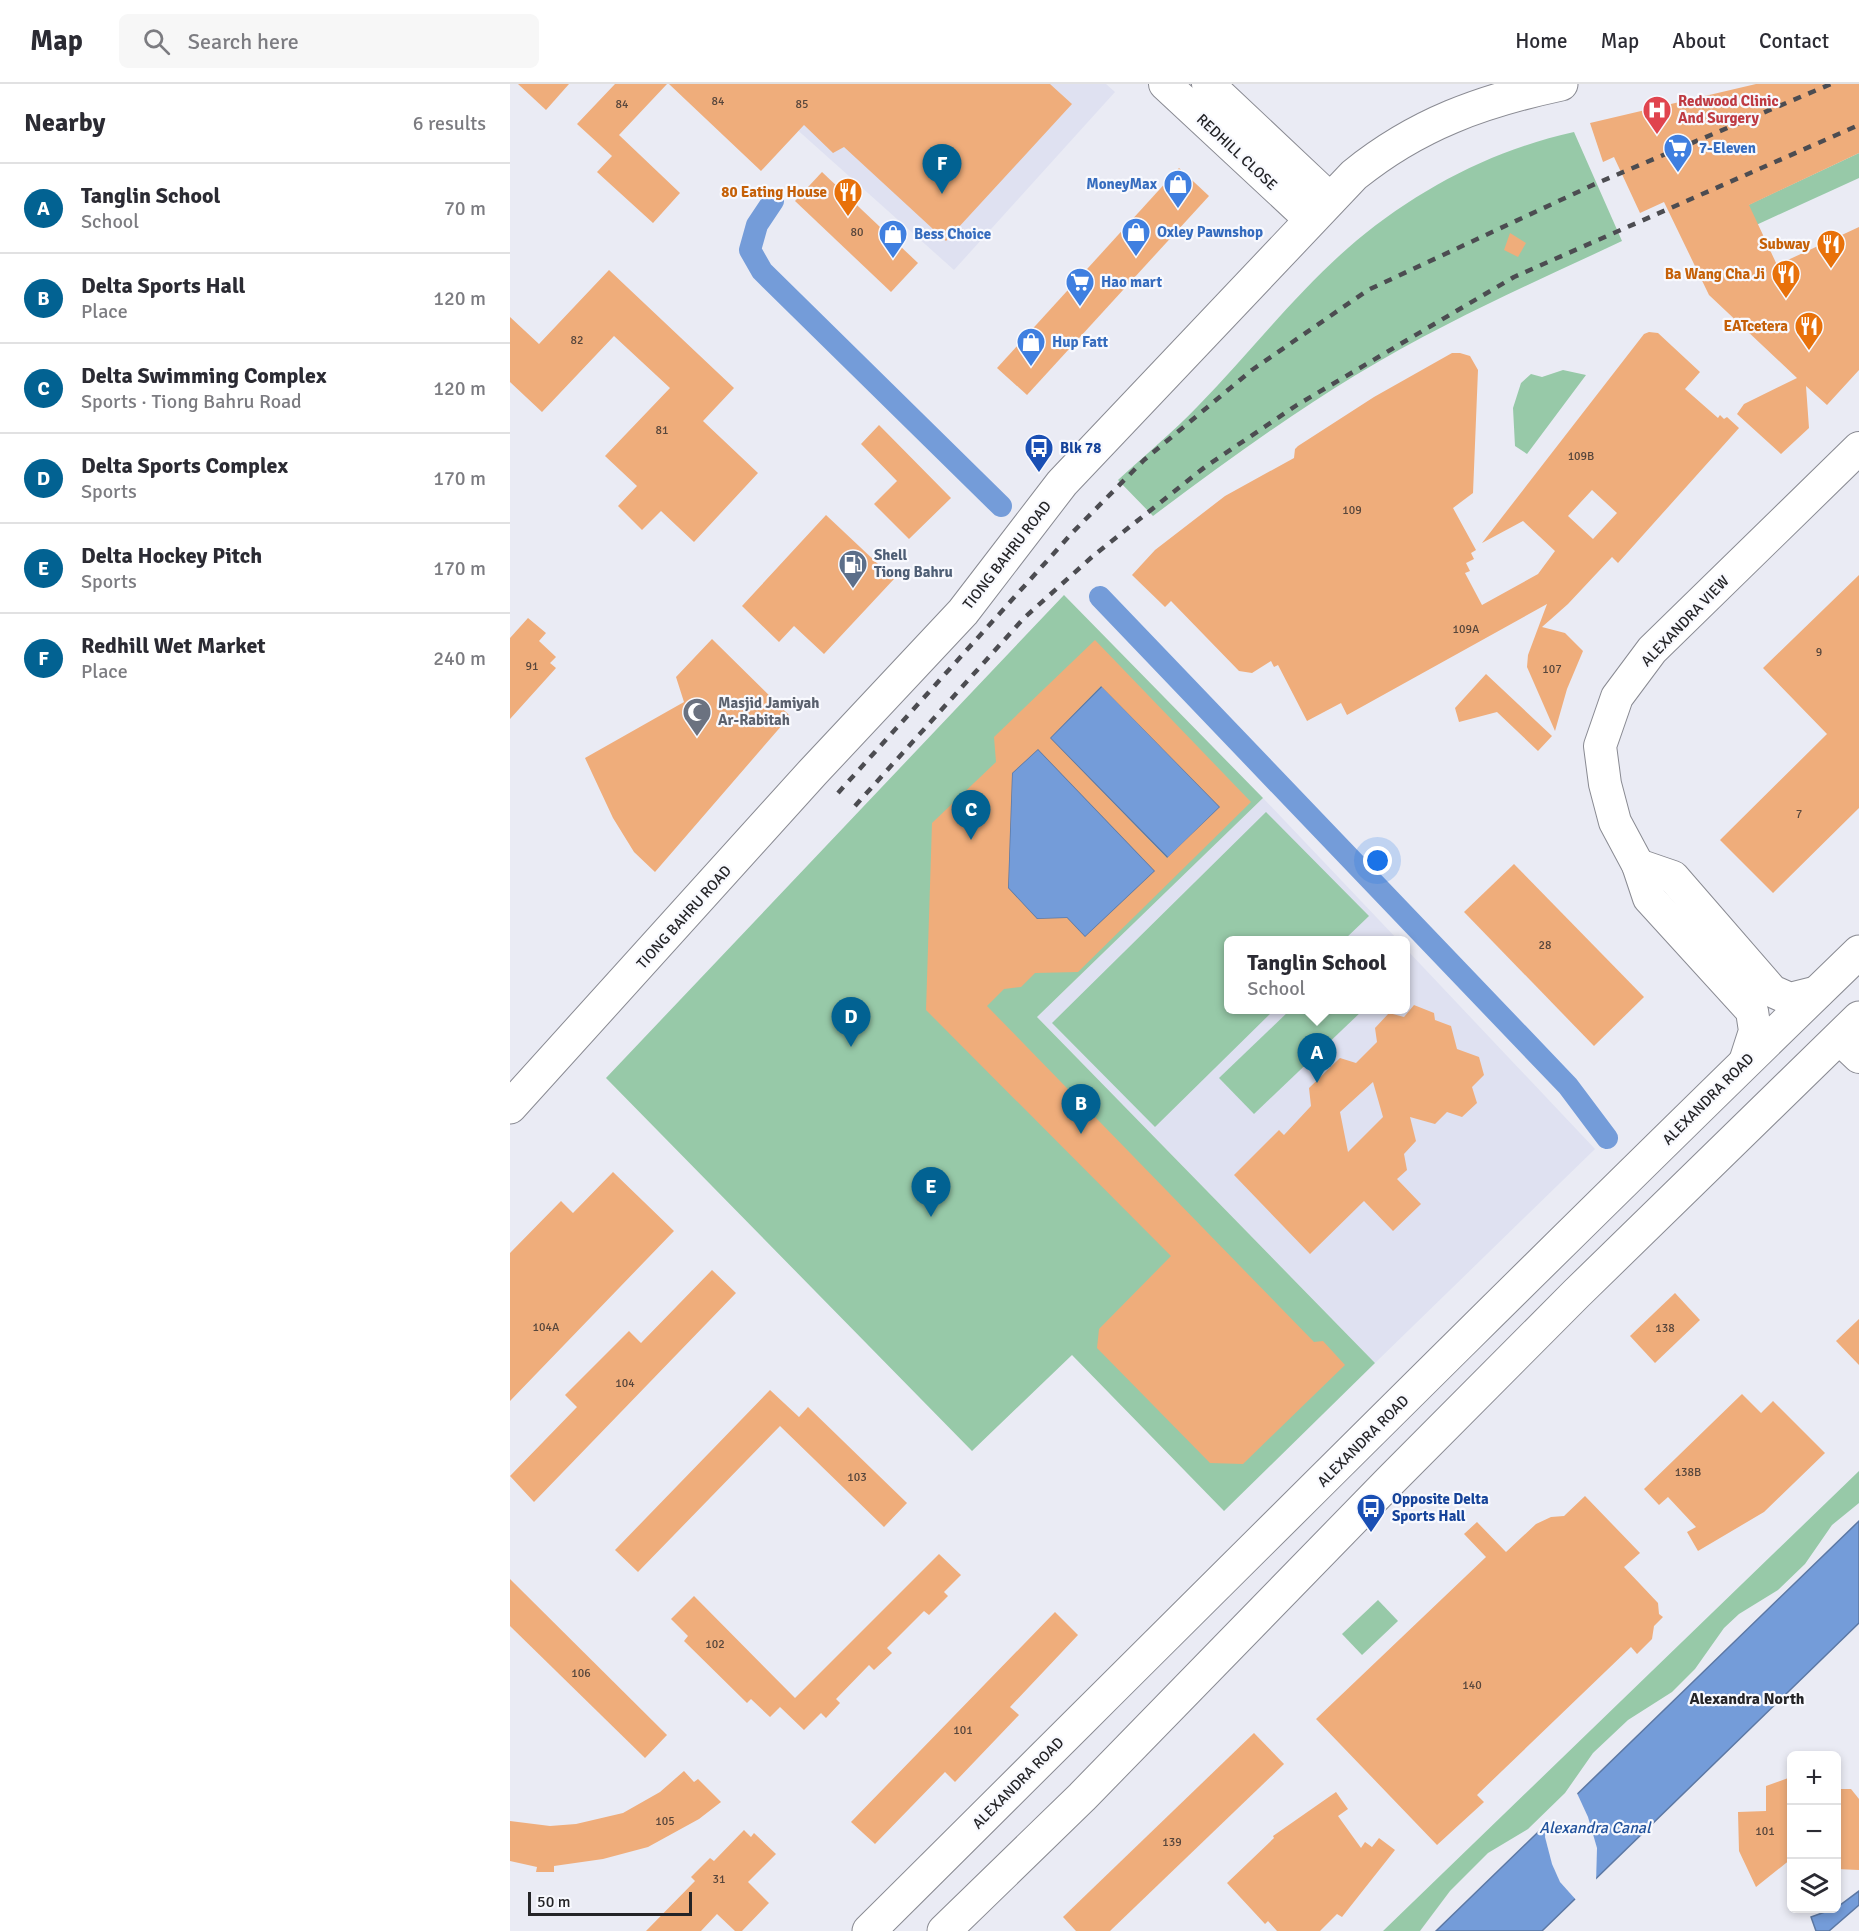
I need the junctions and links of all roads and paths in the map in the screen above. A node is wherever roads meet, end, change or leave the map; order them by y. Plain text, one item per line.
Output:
1 (1165, 84) edge
2 (1208, 84) edge
3 (1561, 84) edge
4 (1320, 209) junction
5 (1859, 448) edge
6 (1638, 865) junction
7 (1859, 952) edge
8 (1818, 992) junction
9 (1852, 1038) edge
10 (1745, 1062) junction
11 (510, 1107) edge
12 (1673, 1135) junction
13 (1705, 1171) junction
14 (868, 1931) edge
15 (944, 1931) edge

1 - 4 street, REDHILL CLOSE
2 - 4 street, REDHILL CLOSE
3 - 4 main road, TIONG BAHRU ROAD
4 - 11 main road, TIONG BAHRU ROAD
5 - 6 street, ALEXANDRA VIEW
6 - 8 street
6 - 10 street, ALEXANDRA VIEW
7 - 8 main road, ALEXANDRA ROAD
8 - 10 main road, ALEXANDRA ROAD
9 - 13 main road
10 - 12 main road, ALEXANDRA ROAD
12 - 13 main road
12 - 14 main road, ALEXANDRA ROAD
13 - 15 main road

